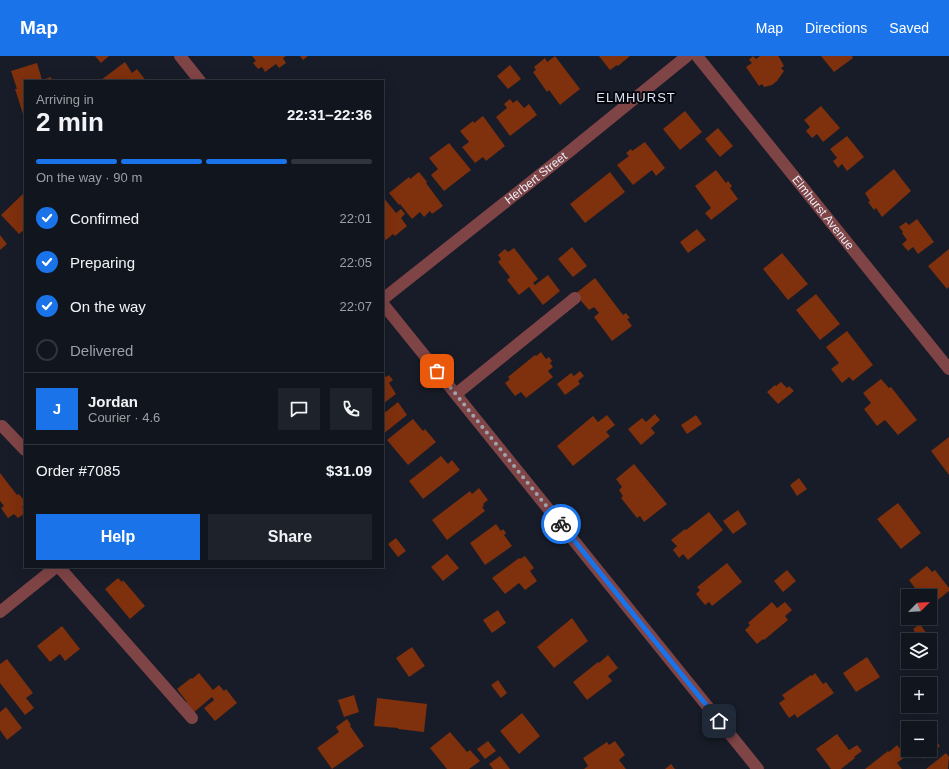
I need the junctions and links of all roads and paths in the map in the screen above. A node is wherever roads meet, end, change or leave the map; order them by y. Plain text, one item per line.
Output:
1 (180, 56) edge
2 (687, 56) edge
3 (697, 56) edge
4 (199, 80) edge
5 (384, 298) edge
6 (575, 298) dead end
7 (384, 305) edge
8 (949, 369) edge
9 (456, 394) junction
10 (2, 426) dead end
11 (24, 449) edge
12 (55, 568) edge
13 (60, 568) edge
14 (0, 612) edge
15 (192, 718) dead end
16 (758, 769) edge

1 - 4 street
2 - 5 street, Herbert Street
3 - 8 street, Elmhurst Avenue
6 - 9 street
7 - 9 street
9 - 16 street
10 - 11 street
12 - 14 street
13 - 15 street

